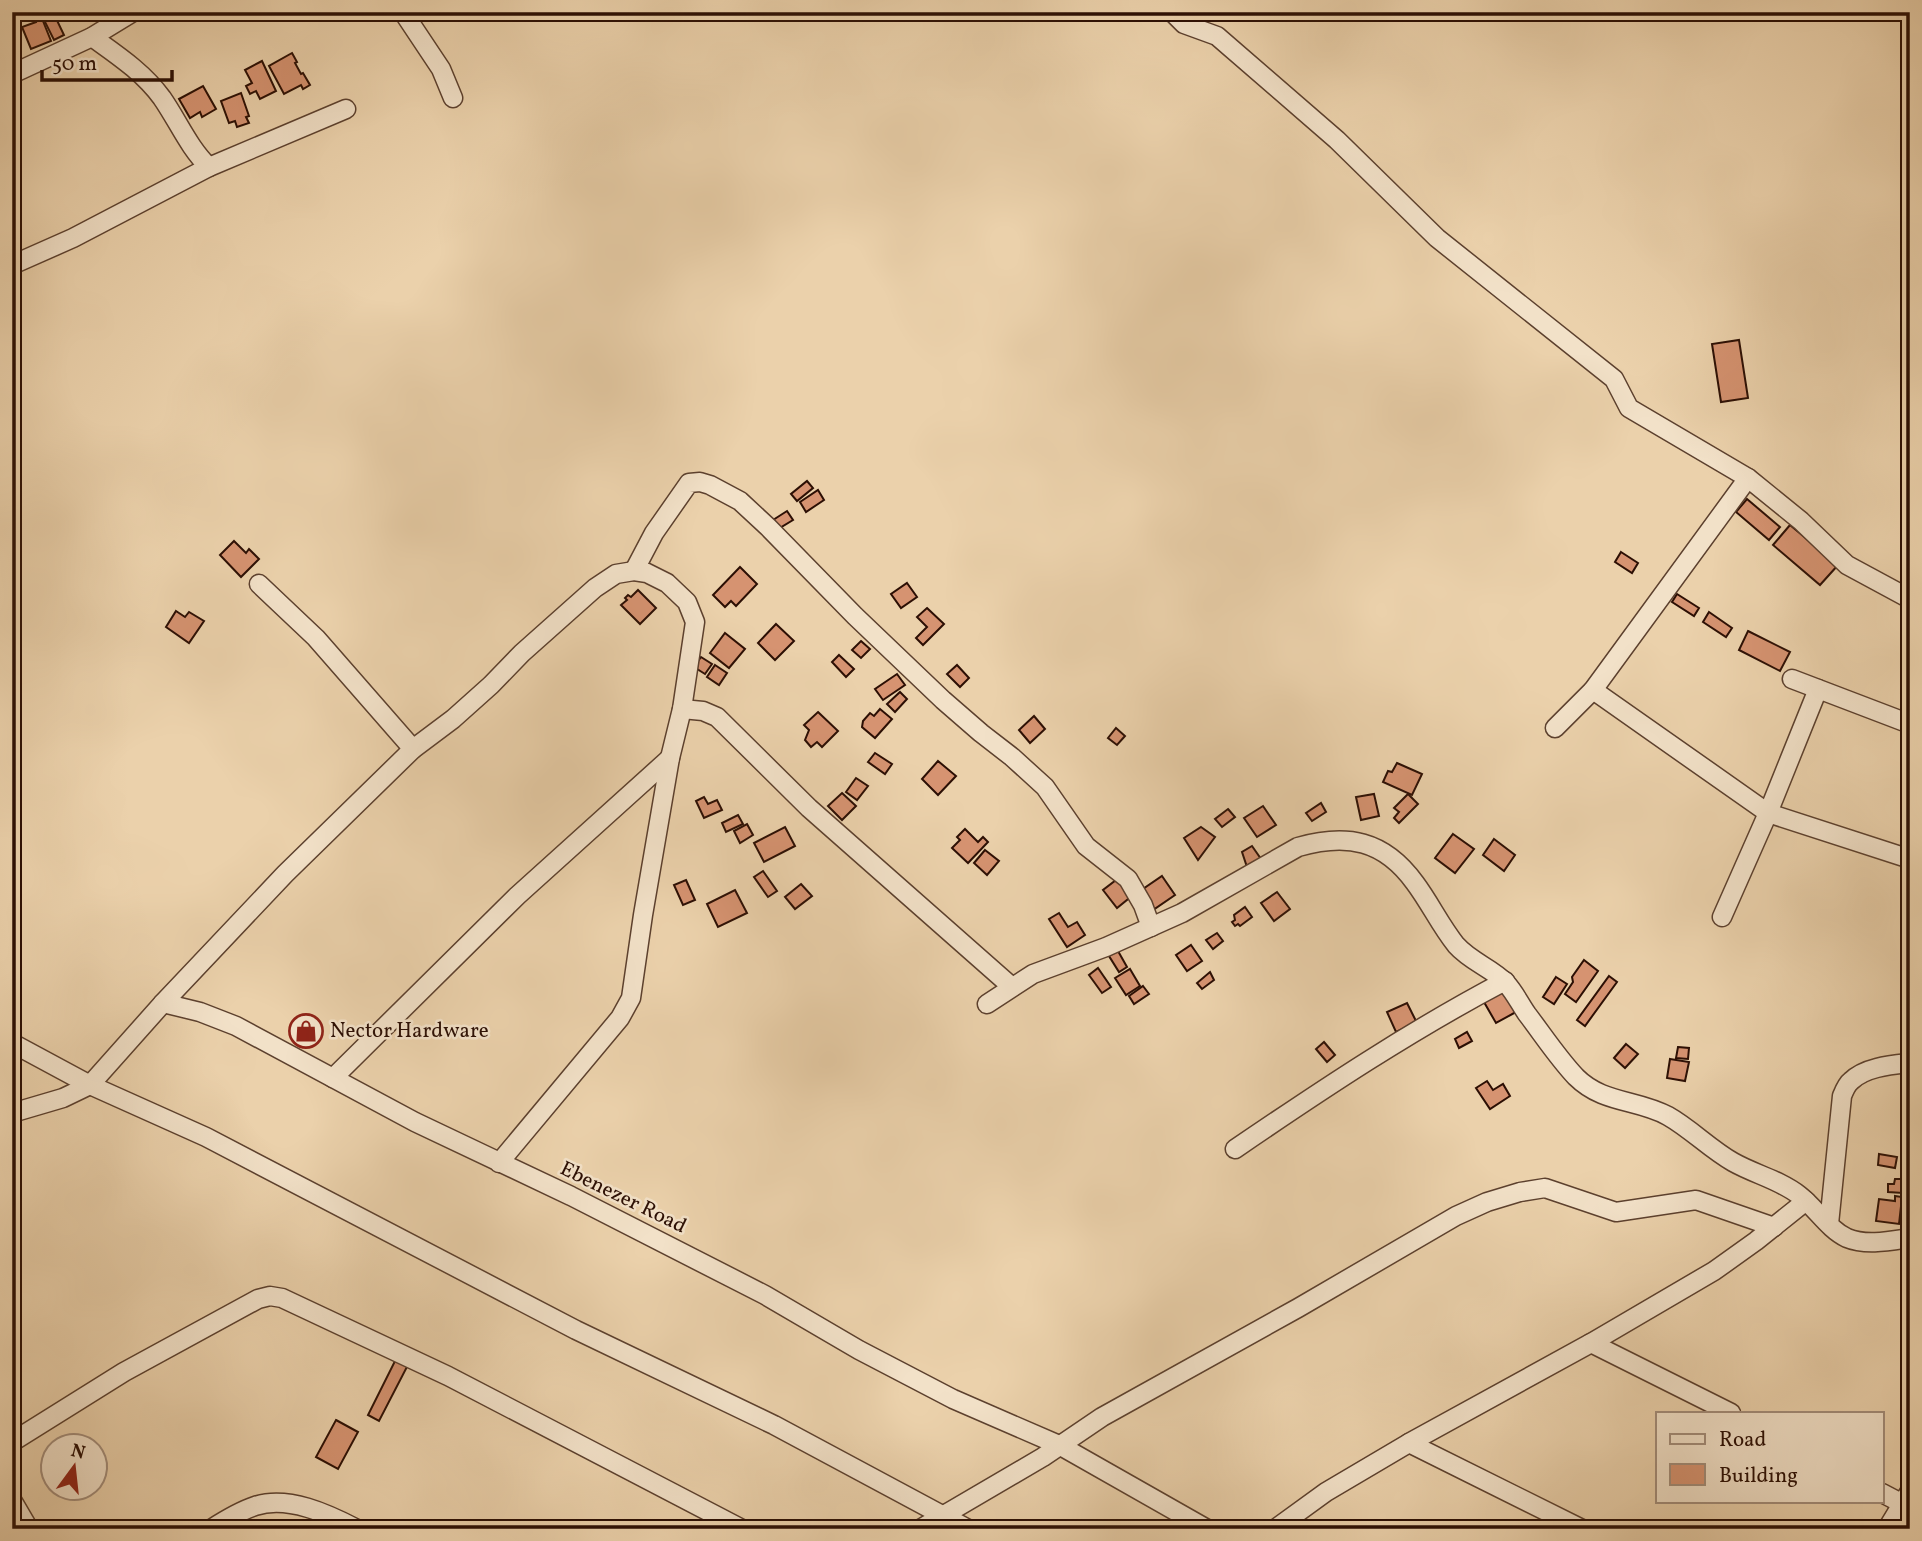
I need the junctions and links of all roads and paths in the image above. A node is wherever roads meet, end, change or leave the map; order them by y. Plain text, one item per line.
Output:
1 (133, 12) edge
2 (403, 12) edge
3 (1172, 12) edge
4 (92, 37) junction
5 (12, 74) edge
6 (453, 98) dead end
7 (346, 109) dead end
8 (209, 167) junction
9 (12, 265) edge
10 (1748, 478) junction
11 (634, 571) junction
12 (259, 584) dead end
13 (1910, 599) edge
14 (1792, 679) dead end
15 (1818, 689) junction
16 (1593, 690) junction
17 (682, 709) junction
18 (1910, 724) edge
19 (1555, 728) dead end
20 (413, 748) junction
21 (670, 758) junction
22 (1768, 813) junction
23 (1910, 859) edge
24 (1722, 917) dead end
25 (1151, 926) junction
26 (1505, 981) junction
27 (1012, 986) junction
28 (163, 1003) junction
29 (987, 1004) dead end
30 (12, 1043) edge
31 (1910, 1063) edge
32 (333, 1078) junction
33 (90, 1085) junction
34 (12, 1113) edge
35 (1235, 1149) dead end
36 (499, 1163) junction
37 (1806, 1202) junction
38 (1829, 1224) junction
39 (1774, 1227) junction
40 (1910, 1238) edge
41 (1591, 1343) junction
42 (1729, 1412) edge
43 (12, 1442) edge
44 (1409, 1443) junction
45 (1059, 1445) junction
46 (1884, 1493) edge
47 (1906, 1498) edge
48 (12, 1500) edge
49 (944, 1514) junction
50 (966, 1528) edge
51 (29, 1529) edge
52 (211, 1529) edge
53 (357, 1529) edge
54 (742, 1529) edge
55 (920, 1529) edge
56 (1207, 1529) edge
57 (1275, 1529) edge
58 (1582, 1529) edge
59 (1887, 1529) edge

1 - 4 street
2 - 6 street
3 - 10 street
4 - 5 street
4 - 8 street
7 - 8 street
8 - 9 street
10 - 13 street
10 - 16 street
11 - 17 street
11 - 20 street
11 - 25 street
12 - 20 street
14 - 15 street
15 - 18 street
15 - 22 street
16 - 19 street
16 - 22 street
17 - 21 street
17 - 27 street
20 - 28 street
21 - 32 street
21 - 36 street
22 - 23 street
22 - 24 street
25 - 26 street
25 - 27 street
26 - 35 street
26 - 37 street
27 - 29 street
28 - 32 street, Ebenezer Road
28 - 33 street
30 - 33 street
31 - 38 street
32 - 36 street, Ebenezer Road
33 - 34 street
33 - 49 street
36 - 45 street, Ebenezer Road
37 - 38 street
37 - 39 street
38 - 40 street
39 - 41 street
39 - 45 street
41 - 42 street
41 - 44 street
43 - 54 street
44 - 57 street
44 - 58 street
45 - 49 street
45 - 56 street, Ebenezer Road
46 - 47 street
47 - 59 street
48 - 51 street
49 - 50 street
49 - 55 street
52 - 53 street

